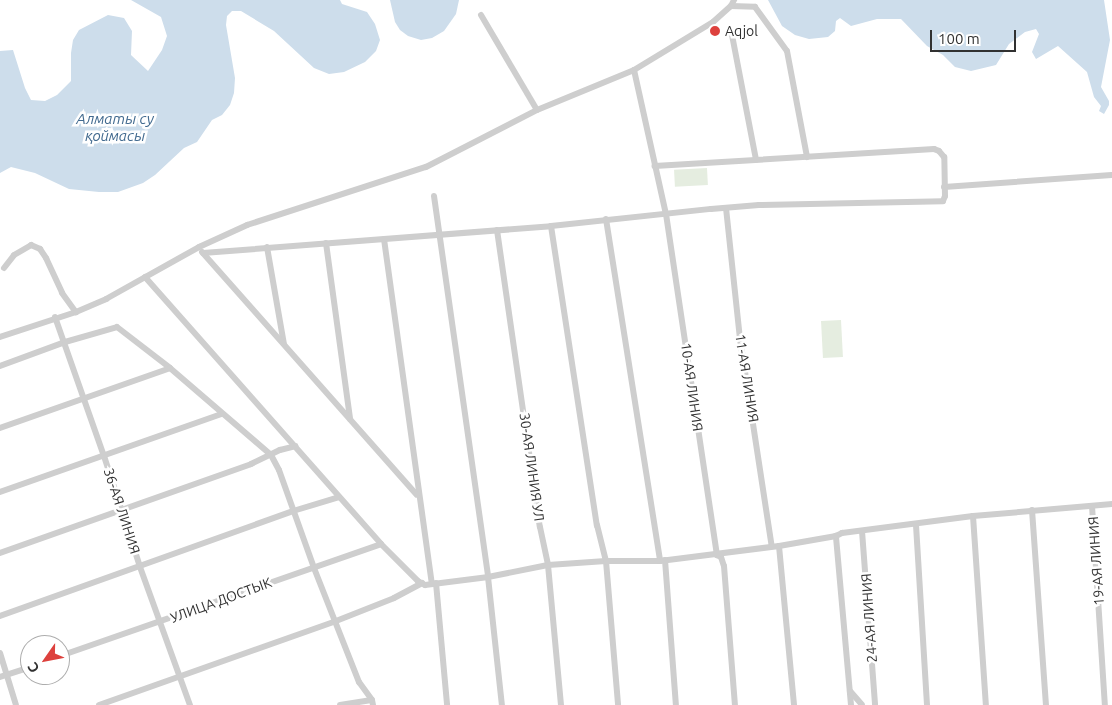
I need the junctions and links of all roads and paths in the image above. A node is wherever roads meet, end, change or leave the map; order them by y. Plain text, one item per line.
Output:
1 (733, 3) edge
2 (481, 15) dead end
3 (732, 34) dead end
4 (634, 70) junction
5 (537, 110) junction
6 (807, 157) junction
7 (756, 160) junction
8 (655, 166) junction
9 (1112, 175) edge
10 (944, 187) junction
11 (434, 196) dead end
12 (726, 208) junction
13 (666, 214) junction
14 (606, 219) junction
15 (551, 226) junction
16 (497, 230) junction
17 (439, 233) junction
18 (384, 239) junction
19 (326, 243) junction
20 (199, 246) junction
21 (267, 247) junction
22 (203, 253) junction
23 (4, 268) dead end
24 (144, 277) junction
25 (76, 312) junction
26 (55, 317) junction
27 (0, 336) edge
28 (66, 342) junction
29 (284, 344) junction
30 (0, 366) edge
31 (170, 368) junction
32 (83, 398) junction
33 (221, 414) junction
34 (350, 419) junction
35 (0, 428) edge
36 (296, 446) junction
37 (104, 456) junction
38 (271, 456) junction
39 (0, 492) edge
40 (418, 496) junction
41 (339, 497) junction
42 (1112, 504) edge
43 (1092, 506) junction
44 (122, 510) junction
45 (1032, 510) junction
46 (293, 511) junction
47 (973, 516) junction
48 (916, 525) junction
49 (862, 531) junction
50 (836, 536) junction
51 (381, 544) junction
52 (775, 547) junction
53 (0, 553) edge
54 (717, 555) junction
55 (606, 561) junction
56 (662, 561) junction
57 (548, 565) junction
58 (140, 567) junction
59 (314, 568) junction
60 (488, 577) junction
61 (434, 583) junction
62 (422, 584) junction
63 (0, 616) edge
64 (336, 621) junction
65 (160, 622) junction
66 (0, 653) edge
67 (70, 653) edge
68 (20, 670) edge
69 (3, 676) edge
70 (178, 676) junction
71 (850, 691) junction
72 (372, 702) edge
73 (16, 705) edge
74 (99, 705) edge
75 (190, 705) edge
76 (340, 705) edge
77 (447, 705) edge
78 (502, 705) edge
79 (561, 705) edge
80 (618, 705) edge
81 (676, 705) edge
82 (735, 705) edge
83 (794, 705) edge
84 (851, 705) edge
85 (862, 705) edge
86 (875, 705) edge
87 (927, 705) edge
88 (986, 705) edge
89 (1046, 705) edge
90 (1105, 705) edge

1 - 4 street
1 - 6 street
2 - 5 street
3 - 7 street
4 - 5 street
4 - 8 street, 10-АЯ ЛИНИЯ
5 - 20 street
6 - 7 street
6 - 10 street
7 - 8 street
8 - 13 street, 10-АЯ ЛИНИЯ
9 - 10 street
10 - 12 street
11 - 17 street
12 - 13 street
12 - 52 street, 11-АЯ ЛИНИЯ
13 - 14 street
13 - 54 street, 10-АЯ ЛИНИЯ
14 - 15 street
14 - 56 street
15 - 16 street
15 - 55 street
16 - 17 street
16 - 57 street, 30-АЯ ЛИНИЯ УЛ
17 - 18 street
17 - 60 street
18 - 19 street
18 - 40 street
19 - 21 street
19 - 34 street
20 - 22 street
20 - 24 street
21 - 22 street
21 - 29 street
22 - 29 street
23 - 25 street
24 - 25 street
24 - 36 street
25 - 26 street
26 - 27 street
26 - 28 street, 36-АЯ ЛИНИЯ
28 - 30 street
28 - 31 street
28 - 32 street, 36-АЯ ЛИНИЯ
29 - 34 street
31 - 32 street
31 - 33 street
32 - 35 street
32 - 37 street, 36-АЯ ЛИНИЯ
33 - 37 street
33 - 38 street
34 - 40 street
36 - 38 street
36 - 41 street
37 - 39 street
37 - 44 street, 36-АЯ ЛИНИЯ
38 - 44 street
38 - 46 street
40 - 61 street
41 - 46 street
41 - 51 street
42 - 43 street
43 - 45 street
43 - 90 street, 19-АЯ ЛИНИЯ
44 - 53 street
44 - 58 street, 36-АЯ ЛИНИЯ
45 - 47 street
45 - 89 street
46 - 58 street
46 - 59 street
47 - 48 street
47 - 88 street
48 - 49 street
48 - 87 street
49 - 50 street
49 - 86 street, 24-АЯ ЛИНИЯ
50 - 52 street
50 - 71 street
51 - 59 street, УЛИЦА ДОСТЫК
51 - 62 street
52 - 54 street
52 - 83 street, 11-АЯ ЛИНИЯ
54 - 56 street
54 - 82 street, 10-АЯ ЛИНИЯ
55 - 56 street
55 - 57 street
55 - 80 street
56 - 81 street
57 - 60 street
57 - 79 street, 30-АЯ ЛИНИЯ УЛ
58 - 63 street
58 - 65 street, 36-АЯ ЛИНИЯ
59 - 64 street
59 - 65 street, УЛИЦА ДОСТЫК
60 - 61 street
60 - 78 street
61 - 62 street
61 - 77 street
62 - 64 street
64 - 70 street
64 - 72 street
65 - 67 street, УЛИЦА ДОСТЫК
65 - 70 street, 36-АЯ ЛИНИЯ
66 - 69 street
68 - 69 street
69 - 73 street
70 - 74 street
70 - 75 street, 36-АЯ ЛИНИЯ
71 - 84 street
71 - 85 street
72 - 76 street

